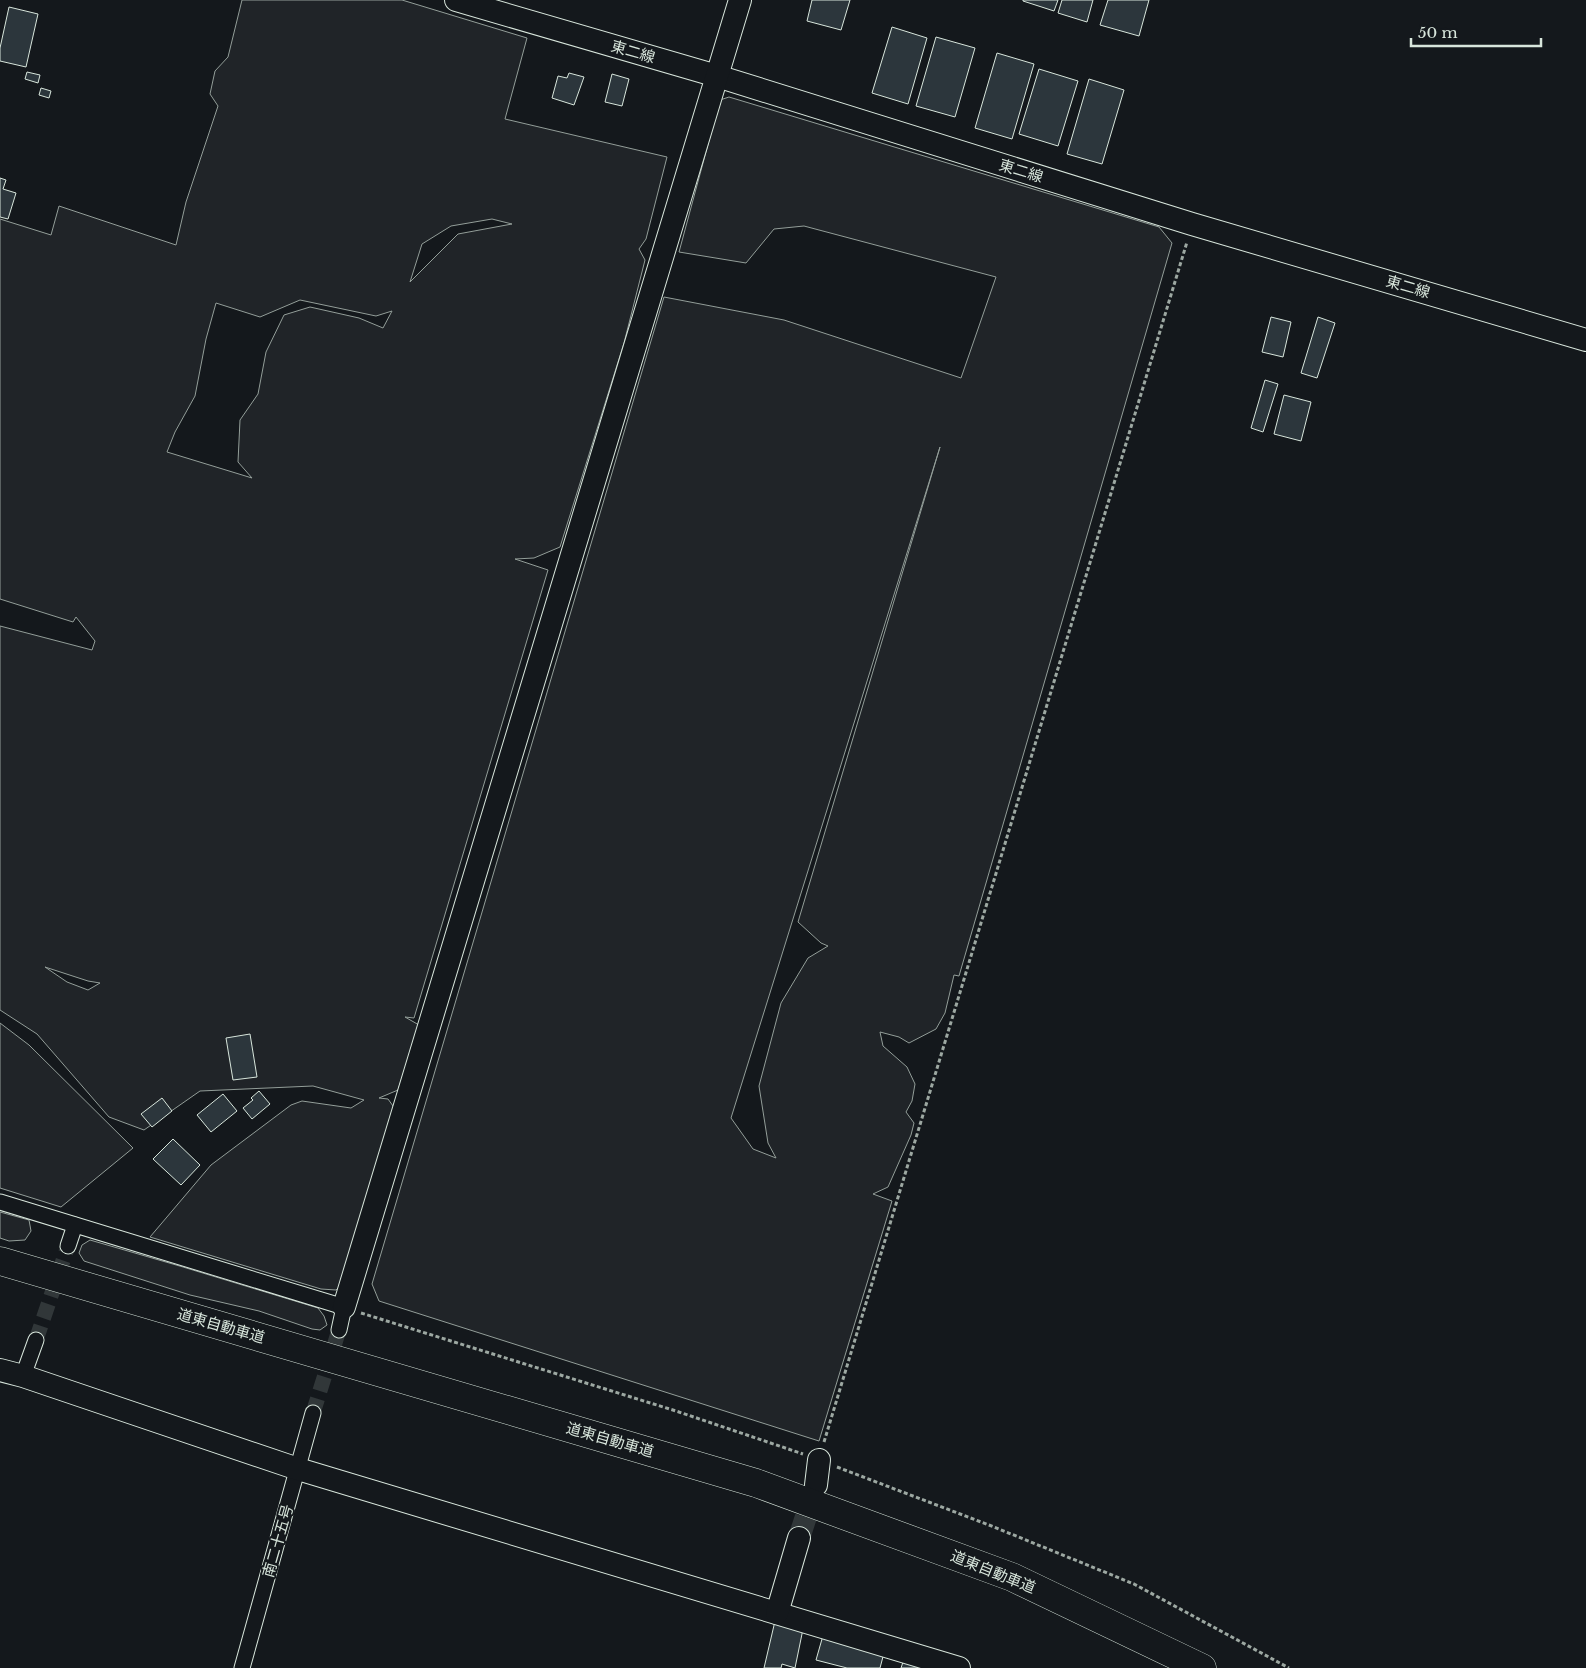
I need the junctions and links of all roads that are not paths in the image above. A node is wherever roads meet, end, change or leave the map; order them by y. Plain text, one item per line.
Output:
1 (456, 0) edge
2 (740, 0) edge
3 (717, 76) junction
4 (1586, 340) edge
5 (0, 1202) edge
6 (75, 1225) junction
7 (68, 1246) tunnel mouth
8 (0, 1262) edge
9 (344, 1307) junction
10 (338, 1330) tunnel mouth
11 (36, 1340) tunnel mouth
12 (0, 1370) edge
13 (23, 1376) junction
14 (313, 1413) tunnel mouth
15 (819, 1460) road end
16 (298, 1469) junction
17 (816, 1485) tunnel mouth
18 (799, 1538) tunnel mouth
19 (777, 1613) junction
20 (242, 1668) edge
21 (959, 1668) edge
22 (1202, 1668) edge

1 - 3 street, 東二線
2 - 3 street
3 - 4 street, 東二線
3 - 9 street
5 - 6 street
6 - 7 street
6 - 9 street
8 - 22 highway, 道東自動車道
9 - 10 street
11 - 13 street
12 - 13 street
13 - 16 street
14 - 16 street, 南二十五号
15 - 17 street
16 - 19 street
16 - 20 street, 南二十五号
18 - 19 street
19 - 21 street

